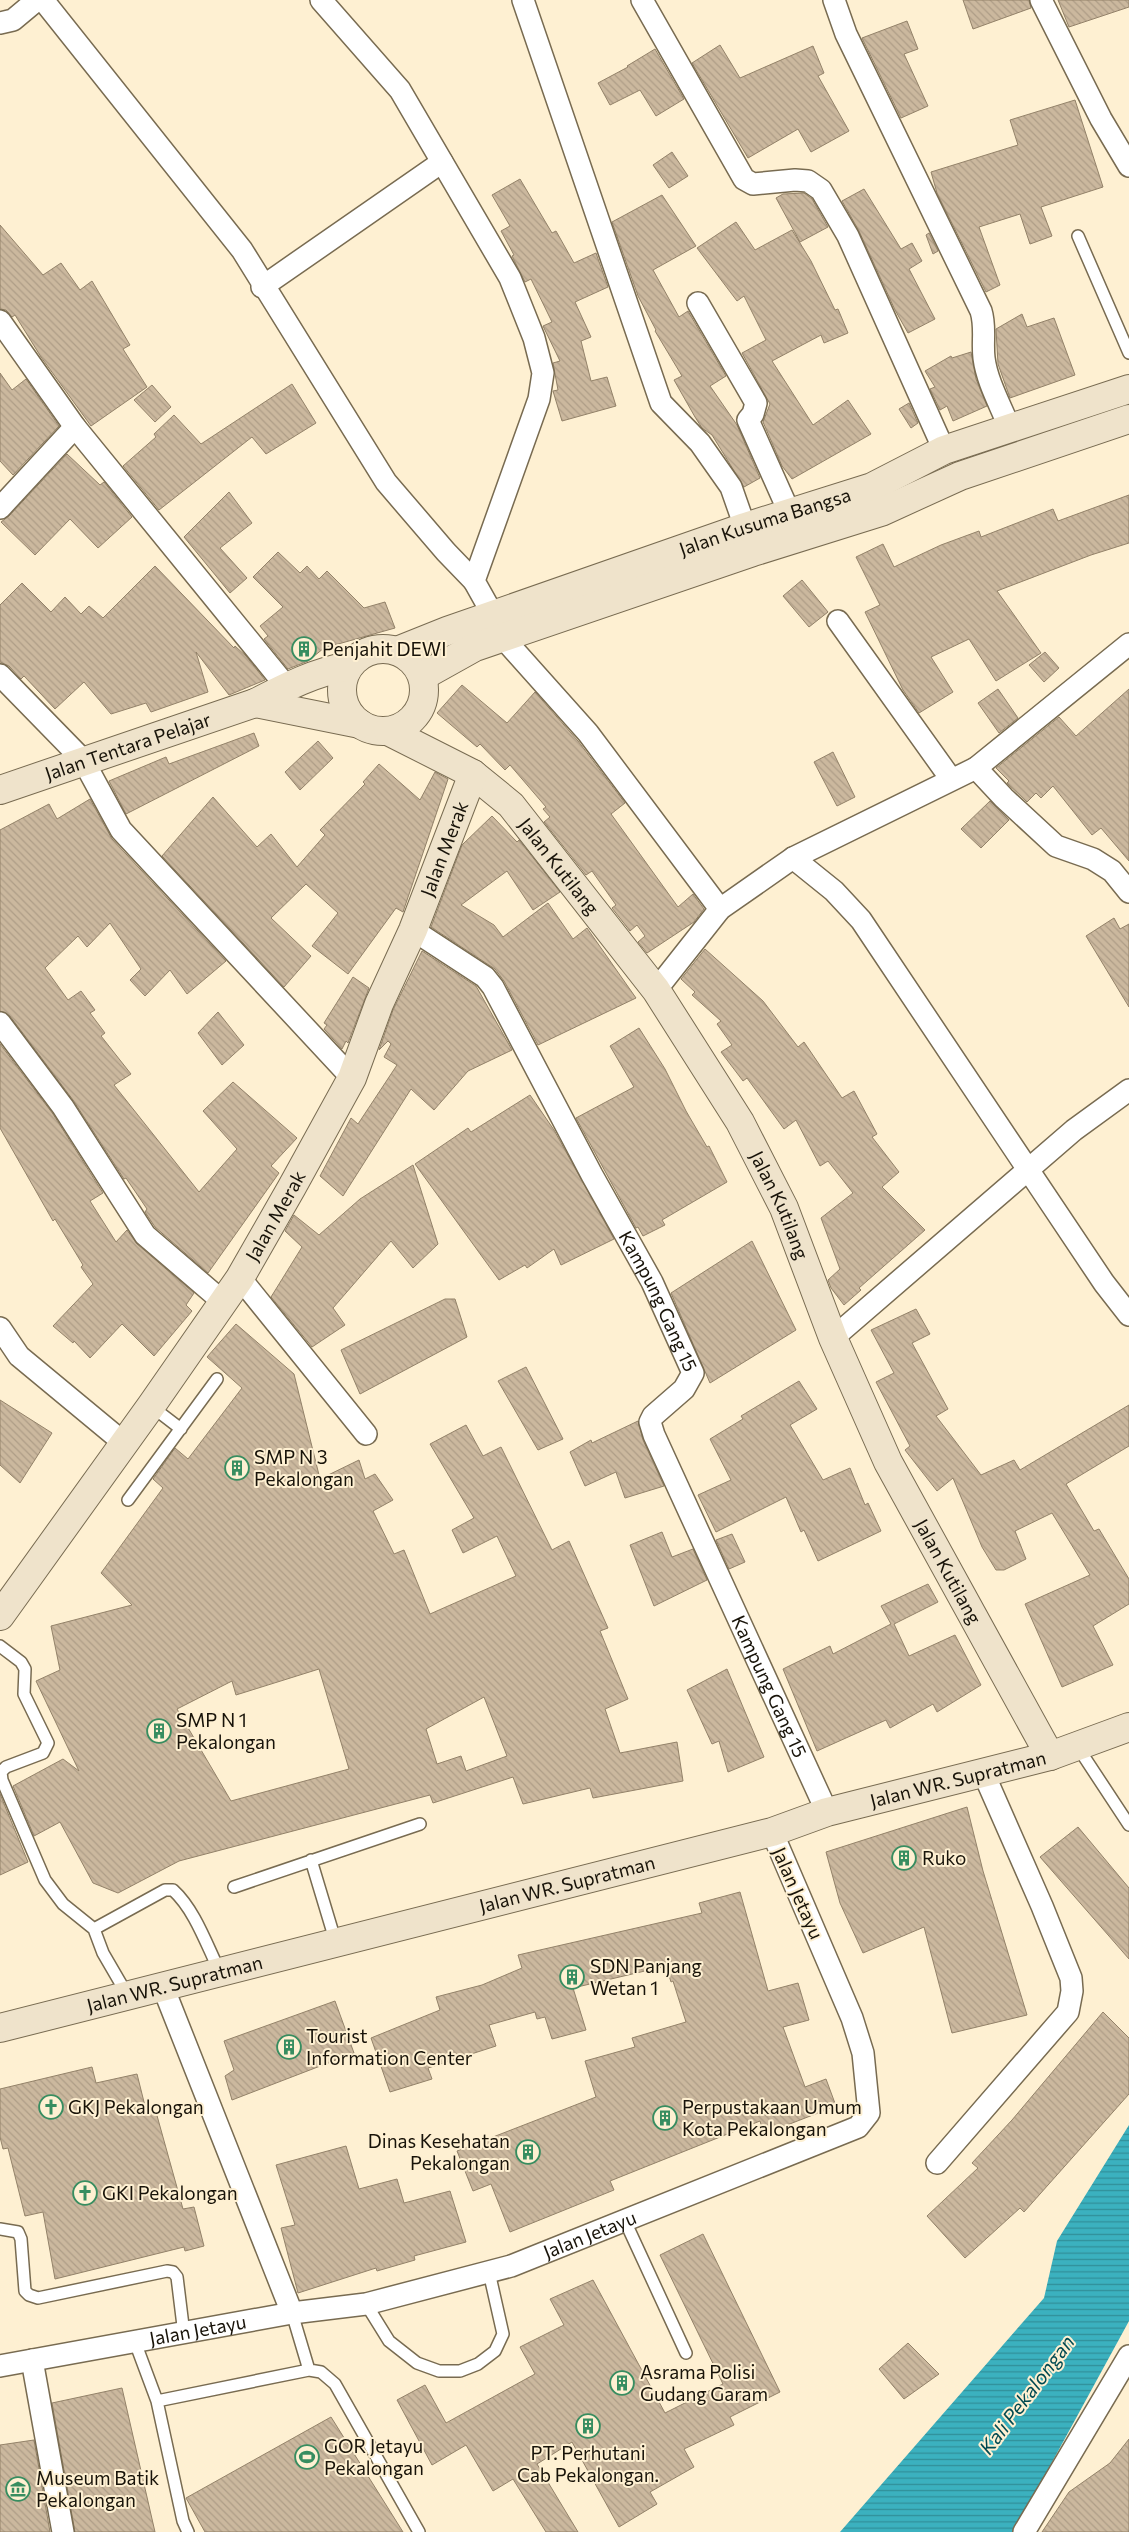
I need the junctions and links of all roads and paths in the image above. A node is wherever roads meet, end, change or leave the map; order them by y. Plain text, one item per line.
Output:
1 (37, 0) edge
2 (43, 0) edge
3 (321, 0) edge
4 (522, 0) edge
5 (642, 0) edge
6 (834, 0) edge
7 (1040, 0) edge
8 (0, 23) edge
9 (442, 162) junction
10 (1129, 166) edge
11 (1078, 236) dead end
12 (262, 287) junction
13 (698, 303) dead end
14 (0, 321) edge
15 (1129, 353) edge
16 (1129, 389) edge
17 (1129, 419) edge
18 (76, 427) junction
19 (1010, 429) junction
20 (944, 450) junction
21 (876, 500) junction
22 (0, 508) edge
23 (790, 514) junction
24 (745, 527) junction
25 (474, 581) junction
26 (624, 583) junction
27 (838, 621) dead end
28 (499, 627) junction
29 (1129, 644) edge
30 (397, 651) junction
31 (349, 666) junction
32 (0, 675) edge
33 (422, 676) junction
34 (286, 686) junction
35 (255, 703) junction
36 (417, 715) junction
37 (360, 724) junction
38 (388, 731) junction
39 (83, 760) junction
40 (976, 768) junction
41 (465, 770) junction
42 (951, 779) junction
43 (0, 790) edge
44 (793, 858) junction
45 (1129, 892) edge
46 (720, 909) junction
47 (413, 930) junction
48 (656, 990) junction
49 (0, 1022) edge
50 (352, 1078) junction
51 (1129, 1090) edge
52 (1029, 1168) junction
53 (240, 1278) junction
54 (222, 1301) junction
55 (1129, 1315) edge
56 (0, 1328) edge
57 (833, 1338) junction
58 (217, 1379) dead end
59 (151, 1406) junction
60 (181, 1428) junction
61 (366, 1434) dead end
62 (124, 1443) junction
63 (128, 1500) dead end
64 (0, 1616) edge
65 (0, 1646) edge
66 (1129, 1727) edge
67 (1077, 1746) junction
68 (1050, 1756) junction
69 (983, 1772) junction
70 (827, 1812) junction
71 (420, 1824) dead end
72 (1129, 1825) edge
73 (772, 1832) junction
74 (311, 1860) junction
75 (234, 1887) dead end
76 (94, 1928) junction
77 (336, 1943) junction
78 (220, 1972) junction
79 (163, 1987) junction
80 (128, 1996) junction
81 (0, 2028) edge
82 (937, 2163) dead end
83 (625, 2222) junction
84 (0, 2229) edge
85 (489, 2272) junction
86 (366, 2304) junction
87 (292, 2313) junction
88 (184, 2334) junction
89 (135, 2342) junction
90 (686, 2353) dead end
91 (1129, 2356) edge
92 (32, 2360) junction
93 (0, 2366) edge
94 (309, 2370) junction
95 (157, 2401) junction
96 (64, 2532) edge
97 (188, 2532) edge
98 (419, 2532) edge
99 (1024, 2532) edge

1 - 8 street
2 - 12 street
3 - 9 street
4 - 24 street
5 - 20 street
6 - 19 street
7 - 10 street
9 - 12 street
9 - 25 street
11 - 15 lane
12 - 25 street
13 - 23 street
14 - 18 street
16 - 19 street, Jalan Kusuma Bangsa
17 - 21 street, Jalan Kusuma Bangsa
18 - 22 street
18 - 34 street
19 - 20 street, Jalan Kusuma Bangsa
20 - 21 street, Jalan Kusuma Bangsa
21 - 23 street, Jalan Kusuma Bangsa
21 - 26 street, Jalan Kusuma Bangsa
23 - 24 street, Jalan Kusuma Bangsa
24 - 26 street, Jalan Kusuma Bangsa
25 - 28 street
26 - 28 street, Jalan Kusuma Bangsa
27 - 42 street
28 - 30 street, Jalan Kusuma Bangsa
28 - 33 street, Jalan Kusuma Bangsa
28 - 46 street
29 - 40 street
30 - 31 street
30 - 33 street
31 - 34 street, Jalan Tentara Pelajar
31 - 37 street
32 - 39 street
33 - 36 street
34 - 35 street, Jalan Tentara Pelajar
35 - 37 street, Jalan Tentara Pelajar
35 - 39 street, Jalan Tentara Pelajar
36 - 38 street
36 - 41 street, Jalan Kutilang
37 - 38 street
38 - 41 street
39 - 43 street, Jalan Tentara Pelajar
39 - 50 street
40 - 42 street
40 - 45 street
41 - 47 street, Jalan Merak
41 - 48 street, Jalan Kutilang
42 - 44 street
44 - 46 street
44 - 52 street
46 - 48 street
47 - 50 street, Jalan Merak
47 - 70 street, Kampung Gang 15
48 - 57 street, Jalan Kutilang
49 - 54 street
50 - 53 street, Jalan Merak
51 - 52 street
52 - 55 street
52 - 57 street
53 - 54 street, Jalan Merak
53 - 61 street
54 - 59 street, Jalan Merak
56 - 62 street
57 - 68 street, Jalan Kutilang
58 - 60 lane
59 - 60 lane
59 - 62 street, Jalan Merak
60 - 63 lane
62 - 64 street, Jalan Merak
65 - 76 lane
66 - 67 street, Jalan WR. Supratman
67 - 68 street, Jalan WR. Supratman
67 - 72 lane
68 - 69 street, Jalan WR. Supratman
69 - 70 street, Jalan WR. Supratman
69 - 82 street
70 - 73 street, Jalan WR. Supratman
71 - 74 lane
73 - 77 street, Jalan WR. Supratman
73 - 83 street, Jalan Jetayu
74 - 75 lane
74 - 77 lane
76 - 78 lane
76 - 80 lane
77 - 78 street, Jalan WR. Supratman
78 - 79 street, Jalan WR. Supratman
79 - 80 street, Jalan WR. Supratman
79 - 87 street
80 - 81 street, Jalan WR. Supratman
83 - 85 street, Jalan Jetayu
83 - 90 lane
84 - 88 lane
85 - 86 street, Jalan Jetayu
85 - 86 lane
86 - 87 street, Jalan Jetayu
87 - 88 street, Jalan Jetayu
87 - 94 lane
88 - 89 street, Jalan Jetayu
89 - 92 street, Jalan Jetayu
89 - 95 lane
91 - 99 street
92 - 93 street, Jalan Jetayu
92 - 96 street
94 - 95 lane
94 - 98 lane
95 - 97 lane

